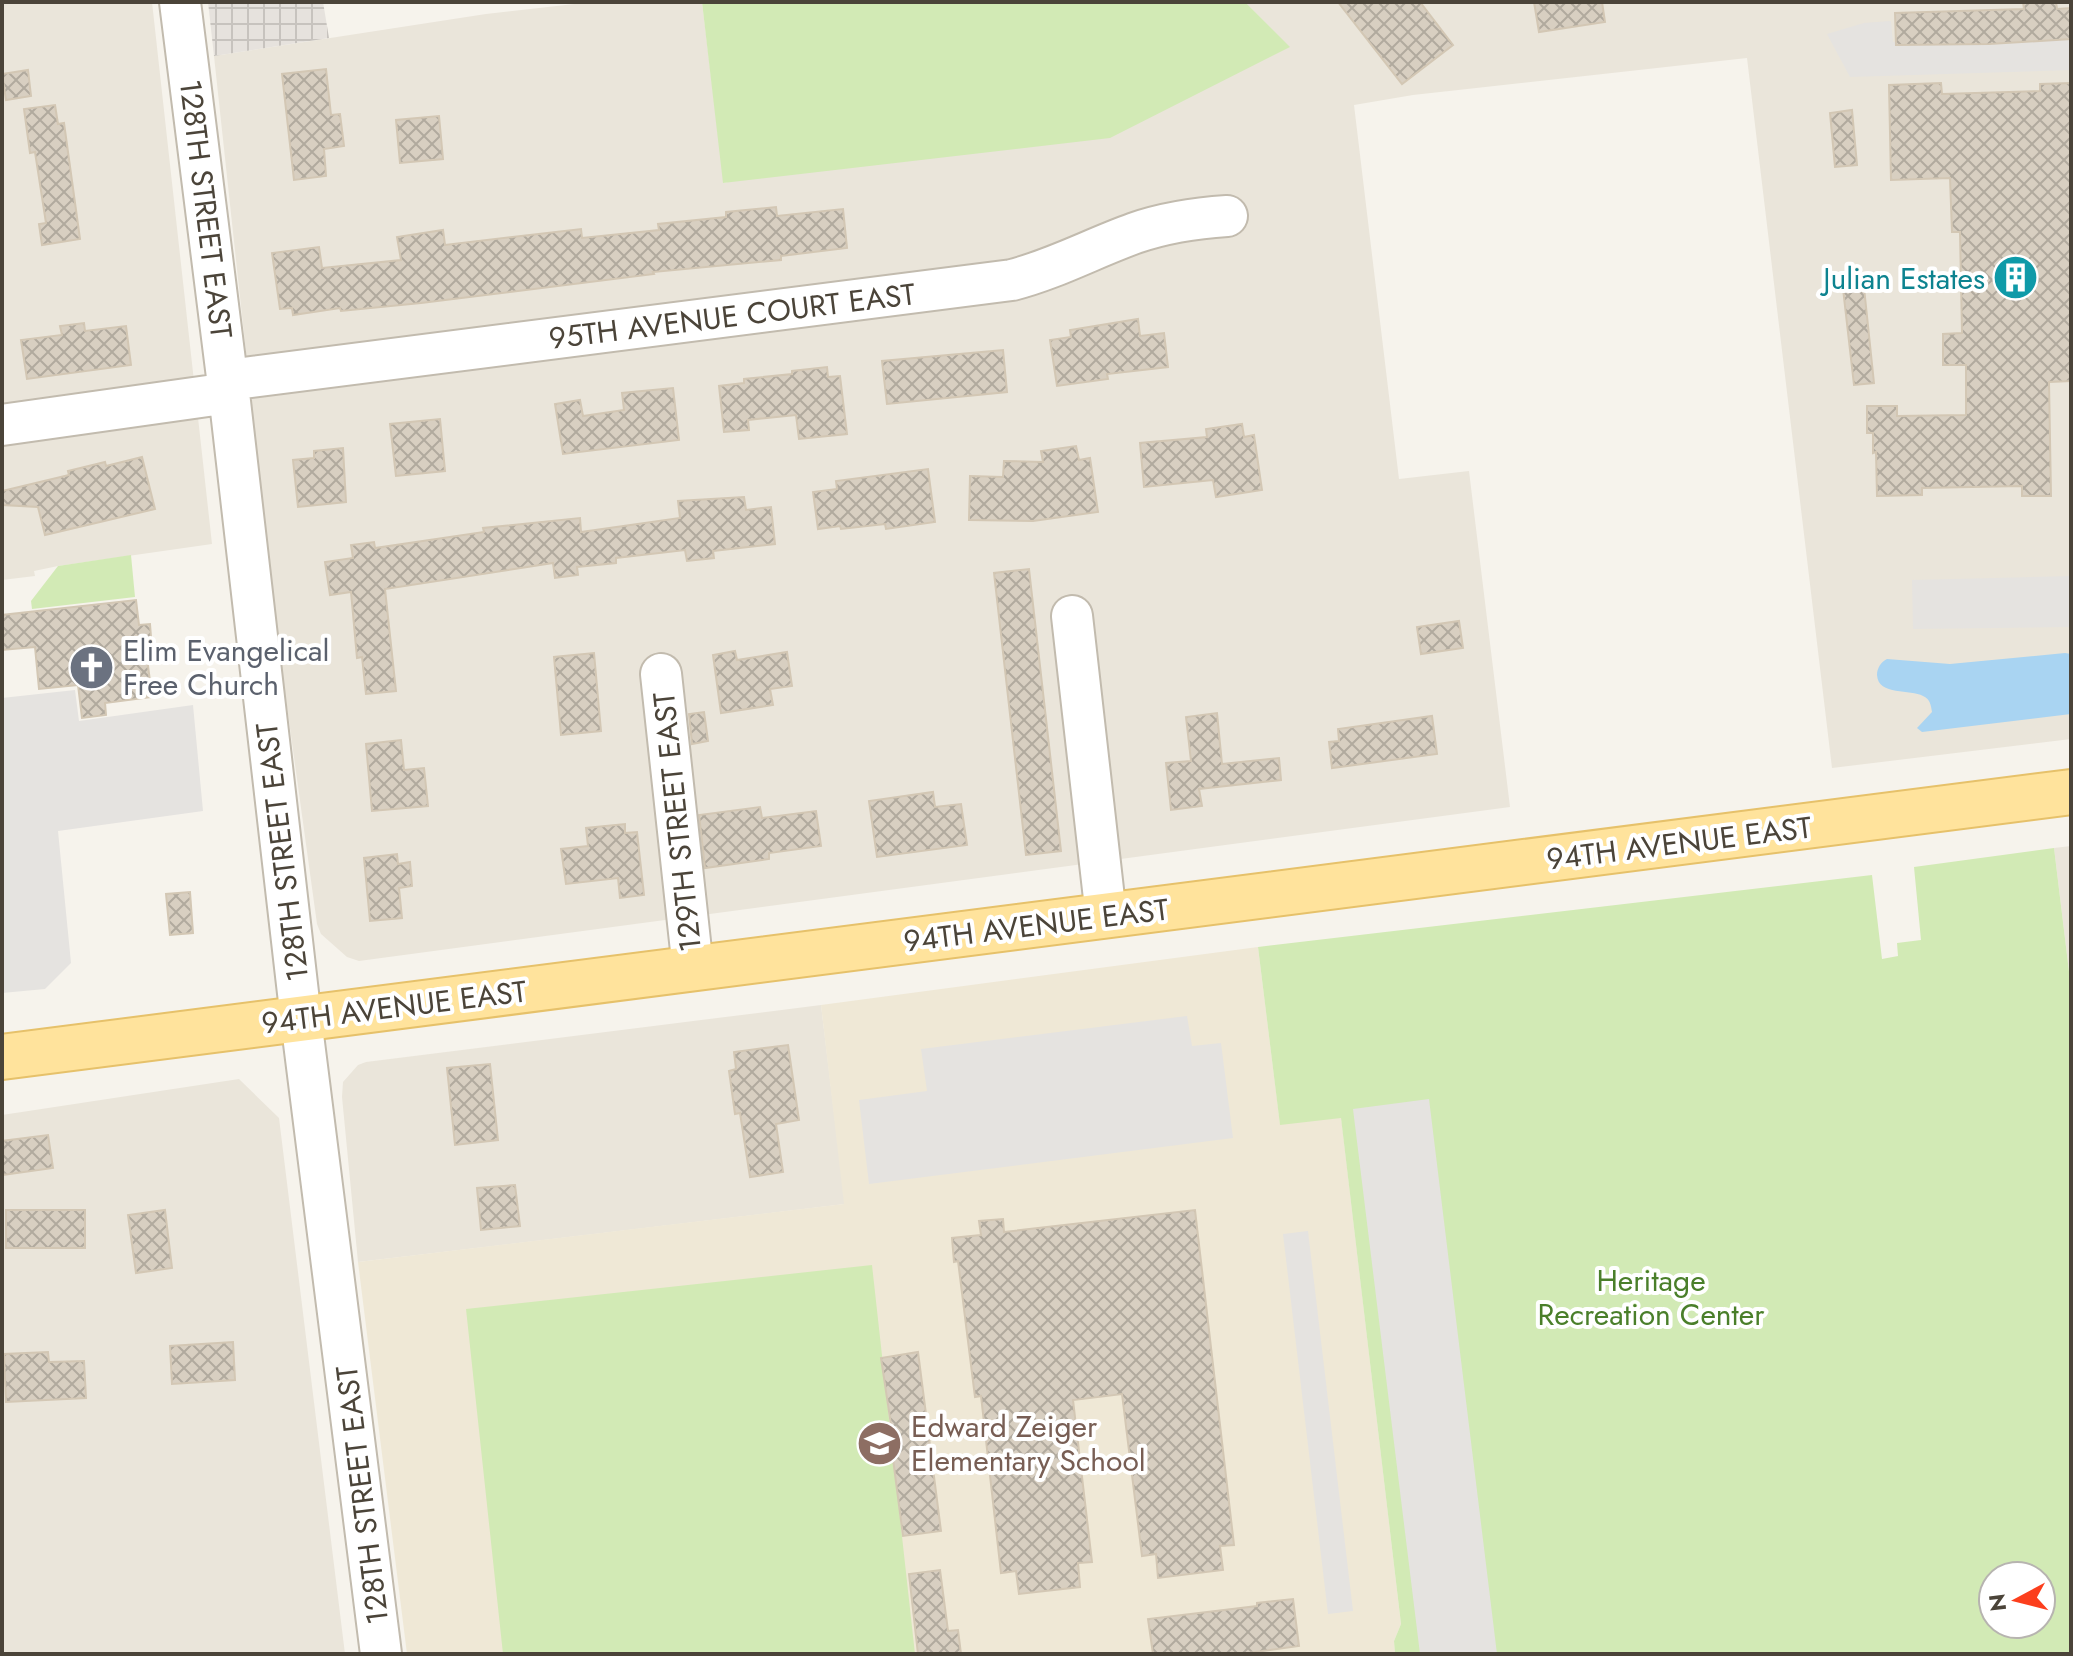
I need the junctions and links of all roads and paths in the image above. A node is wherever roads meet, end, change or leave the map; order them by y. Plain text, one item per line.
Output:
1 (180, 2) edge
2 (1227, 216) dead end
3 (228, 386) junction
4 (2, 425) edge
5 (1072, 616) dead end
6 (661, 674) dead end
7 (2071, 792) edge
8 (1106, 916) junction
9 (693, 969) junction
10 (301, 1019) junction
11 (2, 1057) edge
12 (381, 1654) edge

1 - 3 street, 128TH STREET EAST
2 - 3 street, 95TH AVENUE COURT EAST
3 - 4 street, 95TH AVENUE COURT EAST
3 - 10 street, 128TH STREET EAST
5 - 8 street
6 - 9 street, 129TH STREET EAST
7 - 8 main road, 94TH AVENUE EAST
8 - 9 main road, 94TH AVENUE EAST
9 - 10 main road, 94TH AVENUE EAST
10 - 11 main road, 94TH AVENUE EAST
10 - 12 street, 128TH STREET EAST

